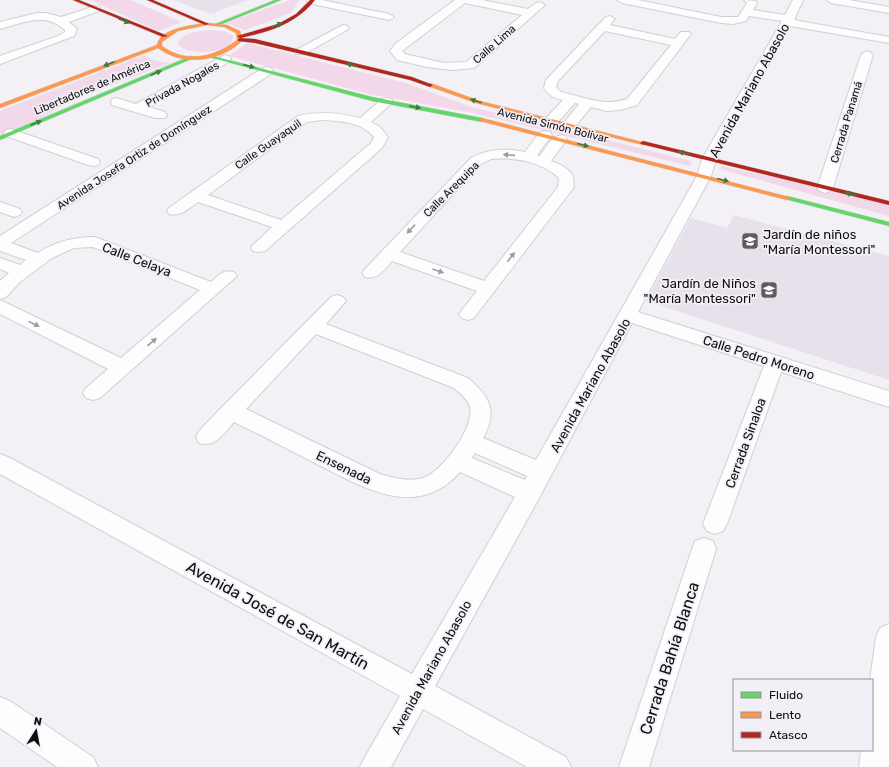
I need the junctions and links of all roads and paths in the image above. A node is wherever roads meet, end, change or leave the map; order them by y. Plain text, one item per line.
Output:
1 (76, 0) edge
2 (149, 0) edge
3 (279, 0) edge
4 (313, 0) edge
5 (462, 0) edge
6 (467, 0) edge
7 (798, 0) edge
8 (831, 0) edge
9 (621, 2) edge
10 (540, 5) dead end
11 (749, 6) edge
12 (98, 10) junction
13 (889, 10) edge
14 (530, 13) junction
15 (389, 17) dead end
16 (788, 19) junction
17 (63, 23) junction
18 (211, 25) junction
19 (0, 26) edge
20 (343, 28) dead end
21 (165, 36) junction
22 (240, 38) junction
23 (889, 40) edge
24 (159, 46) junction
25 (300, 52) junction
26 (867, 55) dead end
27 (211, 56) junction
28 (193, 58) junction
29 (225, 59) junction
30 (0, 60) edge
31 (425, 63) junction
32 (267, 71) junction
33 (399, 76) junction
34 (412, 79) junction
35 (372, 99) junction
36 (572, 99) junction
37 (117, 102) dead end
38 (387, 102) junction
39 (587, 103) junction
40 (0, 106) edge
41 (138, 108) junction
42 (160, 115) dead end
43 (348, 119) junction
44 (552, 120) junction
45 (362, 123) junction
46 (569, 125) junction
47 (545, 135) junction
48 (6, 136) edge
49 (560, 139) junction
50 (528, 158) junction
51 (93, 162) dead end
52 (543, 162) junction
53 (707, 168) junction
54 (825, 188) junction
55 (197, 196) junction
56 (889, 203) edge
57 (176, 211) dead end
58 (889, 224) edge
59 (283, 226) junction
60 (0, 244) edge
61 (259, 247) dead end
62 (388, 254) junction
63 (39, 259) junction
64 (0, 263) edge
65 (23, 272) junction
66 (370, 273) dead end
67 (228, 276) dead end
68 (487, 288) junction
69 (213, 289) junction
70 (0, 293) edge
71 (337, 301) dead end
72 (0, 306) edge
73 (468, 314) dead end
74 (629, 316) junction
75 (313, 326) junction
76 (775, 362) junction
77 (122, 367) junction
78 (93, 393) dead end
79 (889, 399) edge
80 (231, 411) junction
81 (207, 437) dead end
82 (470, 442) junction
83 (457, 461) junction
84 (0, 463) edge
85 (541, 472) junction
86 (530, 493) junction
87 (710, 536) joint
88 (889, 636) edge
89 (417, 691) junction
90 (0, 711) edge
91 (83, 767) edge
92 (375, 767) edge
93 (556, 767) edge
94 (634, 767) edge
95 (874, 767) edge

1 - 12 main road
2 - 18 main road
3 - 18 main road
4 - 15 street
22 -> 4 main road
5 - 31 street, Calle Lima
6 - 14 street, Calle Lima
7 - 16 street, Avenida Mariano Abasolo
8 - 13 street
9 - 11 street
10 - 14 street, Calle Lima
11 - 16 street
12 - 17 street
12 -> 21 main road
14 - 31 street, Calle Lima
16 - 23 street
16 - 53 street, Avenida Mariano Abasolo
17 - 19 street
17 - 30 street
18 - 21 main road
18 - 22 main road
20 - 25 street
21 - 24 main road
22 - 25 main road, Avenida Simón Bolívar
22 - 27 main road
24 - 28 main road
24 -> 40 main road, Libertadores de América
33 -> 25 main road, Avenida Simón Bolívar
26 - 54 street, Cerrada Panamá
27 - 28 main road
27 - 29 main road, Avenida Simón Bolívar
48 -> 28 main road, Libertadores de América
29 -> 32 main road, Avenida Simón Bolívar
29 - 41 street, Privada Nogales
31 - 33 street
31 - 34 street
32 - 35 main road, Avenida Simón Bolívar
32 - 60 street, Avenida Josefa Ortiz de Domínguez
33 - 34 main road, Avenida Simón Bolívar
44 -> 34 main road, Avenida Simón Bolívar
35 - 38 main road, Avenida Simón Bolívar
35 - 43 street
36 - 39 street
36 - 39 street
36 - 44 street
37 - 41 street, Privada Nogales
38 - 45 street
38 -> 47 main road, Avenida Simón Bolívar
39 - 46 street
41 - 42 street, Privada Nogales
43 - 45 street, Calle Guayaquil
43 - 55 street, Calle Guayaquil
44 - 46 main road, Avenida Simón Bolívar
45 - 59 street, Calle Guayaquil
53 -> 46 main road, Avenida Simón Bolívar
47 - 49 main road, Avenida Simón Bolívar
47 - 50 street
48 - 51 street
49 - 52 street
49 -> 53 main road, Avenida Simón Bolívar
50 - 52 street, Calle Arequipa
50 -> 62 street, Calle Arequipa
68 -> 52 street, Calle Arequipa
53 - 54 main road, Avenida Simón Bolívar
53 -> 58 main road, Avenida Simón Bolívar
53 - 74 street, Avenida Mariano Abasolo
56 -> 54 main road, Avenida Simón Bolívar
55 - 57 street, Calle Guayaquil
55 - 59 street
59 - 61 street, Calle Guayaquil
60 - 63 street
62 - 66 street, Calle Arequipa
62 -> 68 street
63 - 65 street, Calle Celaya
63 - 69 street, Calle Celaya
64 - 65 street
65 - 70 street, Calle Celaya
67 - 69 street
68 - 73 street, Calle Arequipa
77 -> 69 street
71 - 75 street
72 -> 77 street
74 - 76 street, Calle Pedro Moreno
74 - 85 street, Avenida Mariano Abasolo
75 - 80 street
75 - 82 street, Ensenada
76 - 79 street, Calle Pedro Moreno
76 - 87 street, Cerrada Sinaloa
77 - 78 street
80 - 81 street
80 - 83 street, Ensenada
82 - 83 street, Ensenada
82 - 85 street
83 - 86 street
84 - 89 street, Avenida José de San Martín
85 - 86 street, Avenida Mariano Abasolo
86 - 89 street, Avenida Mariano Abasolo
87 - 94 street, Cerrada Bahía Blanca
88 - 95 street
89 - 92 street, Avenida Mariano Abasolo
89 - 93 street, Avenida José de San Martín
90 - 91 street

